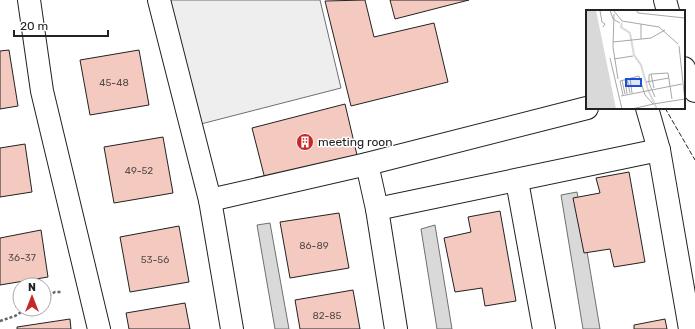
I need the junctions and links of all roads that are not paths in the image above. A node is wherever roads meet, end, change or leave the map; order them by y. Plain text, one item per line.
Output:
1 (29, 0) edge
2 (159, 0) edge
3 (665, 0) edge
4 (668, 10) edge
5 (586, 108) edge
6 (647, 109) edge
7 (659, 150) junction
8 (367, 164) junction
9 (517, 181) junction
10 (210, 200) junction
11 (377, 209) junction
12 (99, 329) edge
13 (232, 329) edge
14 (396, 329) edge
15 (544, 329) edge
16 (690, 329) edge

1 - 12 street
2 - 10 street
3 - 4 street
5 - 8 street
6 - 7 street
7 - 9 street
7 - 16 street
8 - 10 street
8 - 11 street
9 - 11 street
9 - 15 street
10 - 13 street
11 - 14 street

